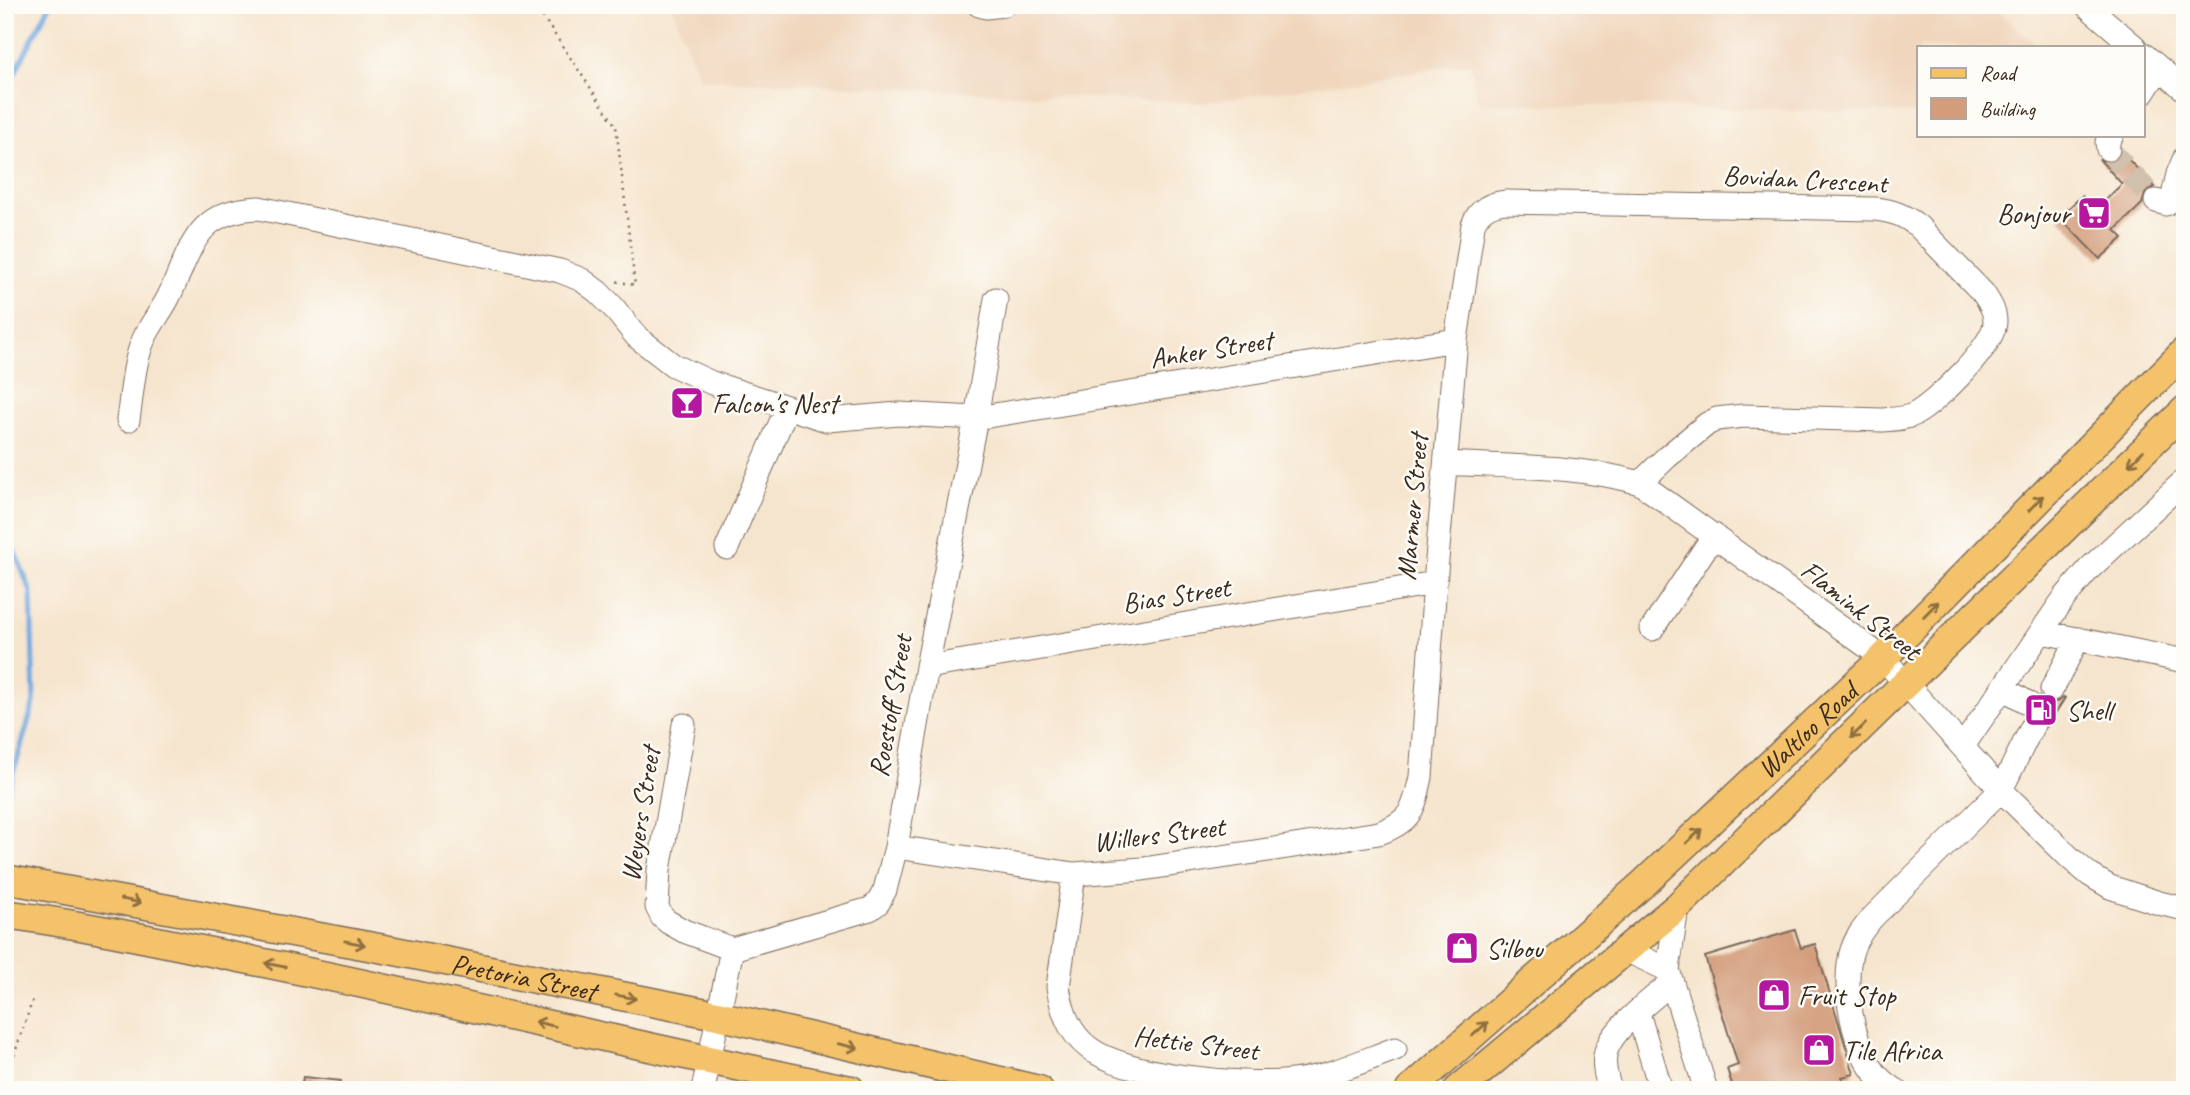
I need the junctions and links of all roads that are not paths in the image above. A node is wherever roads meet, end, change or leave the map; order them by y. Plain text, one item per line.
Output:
1 (979, 5) edge
2 (1003, 5) edge
3 (2086, 5) edge
4 (2134, 46) edge
5 (2151, 61) edge
6 (2144, 89) edge
7 (2185, 90) edge
8 (2185, 157) edge
9 (2156, 201) dead end
10 (1476, 217) joint
11 (996, 299) dead end
12 (1456, 340) junction
13 (2185, 351) edge
14 (787, 408) junction
15 (2185, 410) edge
16 (976, 418) junction
17 (128, 420) dead end
18 (1446, 463) junction
19 (2185, 480) edge
20 (1640, 483) junction
21 (1714, 536) junction
22 (727, 548) dead end
23 (1435, 583) junction
24 (1652, 629) dead end
25 (2042, 632) junction
26 (2078, 639) junction
27 (1883, 658) junction
28 (2185, 662) edge
29 (927, 667) junction
30 (1907, 683) junction
31 (2003, 688) junction
32 (2052, 689) tunnel mouth
33 (684, 725) dead end
34 (1963, 746) junction
35 (2001, 790) junction
36 (1416, 803) joint
37 (896, 847) junction
38 (1074, 874) junction
39 (5, 880) edge
40 (1677, 907) junction
41 (2185, 909) edge
42 (5, 914) edge
43 (732, 949) junction
44 (1626, 950) junction
45 (1670, 976) junction
46 (1638, 1013) junction
47 (717, 1015) junction
48 (1395, 1049) dead end
49 (1446, 1059) junction
50 (708, 1061) junction
51 (1484, 1079) edge
52 (702, 1090) edge
53 (851, 1090) edge
54 (1038, 1090) edge
55 (1389, 1090) edge
56 (1410, 1090) edge
57 (1458, 1090) edge
58 (1610, 1090) edge
59 (1661, 1090) edge
60 (1706, 1090) edge
61 (1896, 1090) edge

1 - 2 street
3 - 4 street
5 - 6 street
5 - 7 street
8 - 9 street
10 - 12 street, Marmer Street
10 - 20 street, Bovidan Crescent
11 - 16 street, Roestoff Street
12 - 16 street, Anker Street
12 - 18 street, Marmer Street
27 -> 13 main road, Waltloo Road
14 - 16 street, Anker Street
14 - 17 street, Anker Street
14 - 22 street
15 -> 30 main road, Waltloo Road
16 - 29 street, Roestoff Street
18 - 20 street, Flamink Street
18 - 23 street, Marmer Street
19 - 25 street
20 - 21 street, Flamink Street
21 - 24 street
21 - 27 street, Flamink Street
23 - 29 street, Bias Street
23 - 36 street, Marmer Street
25 - 26 street
25 - 31 street
26 - 28 street
26 - 32 street
27 - 30 street, Flamink Street
49 -> 27 main road, Waltloo Road
29 - 37 street, Roestoff Street
30 - 34 street, Flamink Street
30 -> 40 main road, Waltloo Road
31 - 34 street
31 - 35 street
33 - 43 street, Weyers Street
34 - 35 street, Flamink Street
35 - 41 street, Flamink Street
35 - 61 street
36 - 38 street, Willers Street
37 - 38 street, Willers Street
37 - 43 street, Roestoff Street
38 - 48 street, Hettie Street
39 -> 47 main road, Pretoria Street
40 - 44 main road, Waltloo Road
40 - 45 street
50 -> 42 main road, Pretoria Street
43 - 47 street
44 - 45 street
44 - 51 main road, Waltloo Road
45 - 46 street
45 - 60 street
46 - 58 street
46 - 59 street
47 - 50 street
47 -> 54 main road, Pretoria Street
49 - 55 main road
49 - 56 main road, Waltloo Road
50 - 52 street
50 - 53 main road, Pretoria Street
51 - 57 main road, Waltloo Road

